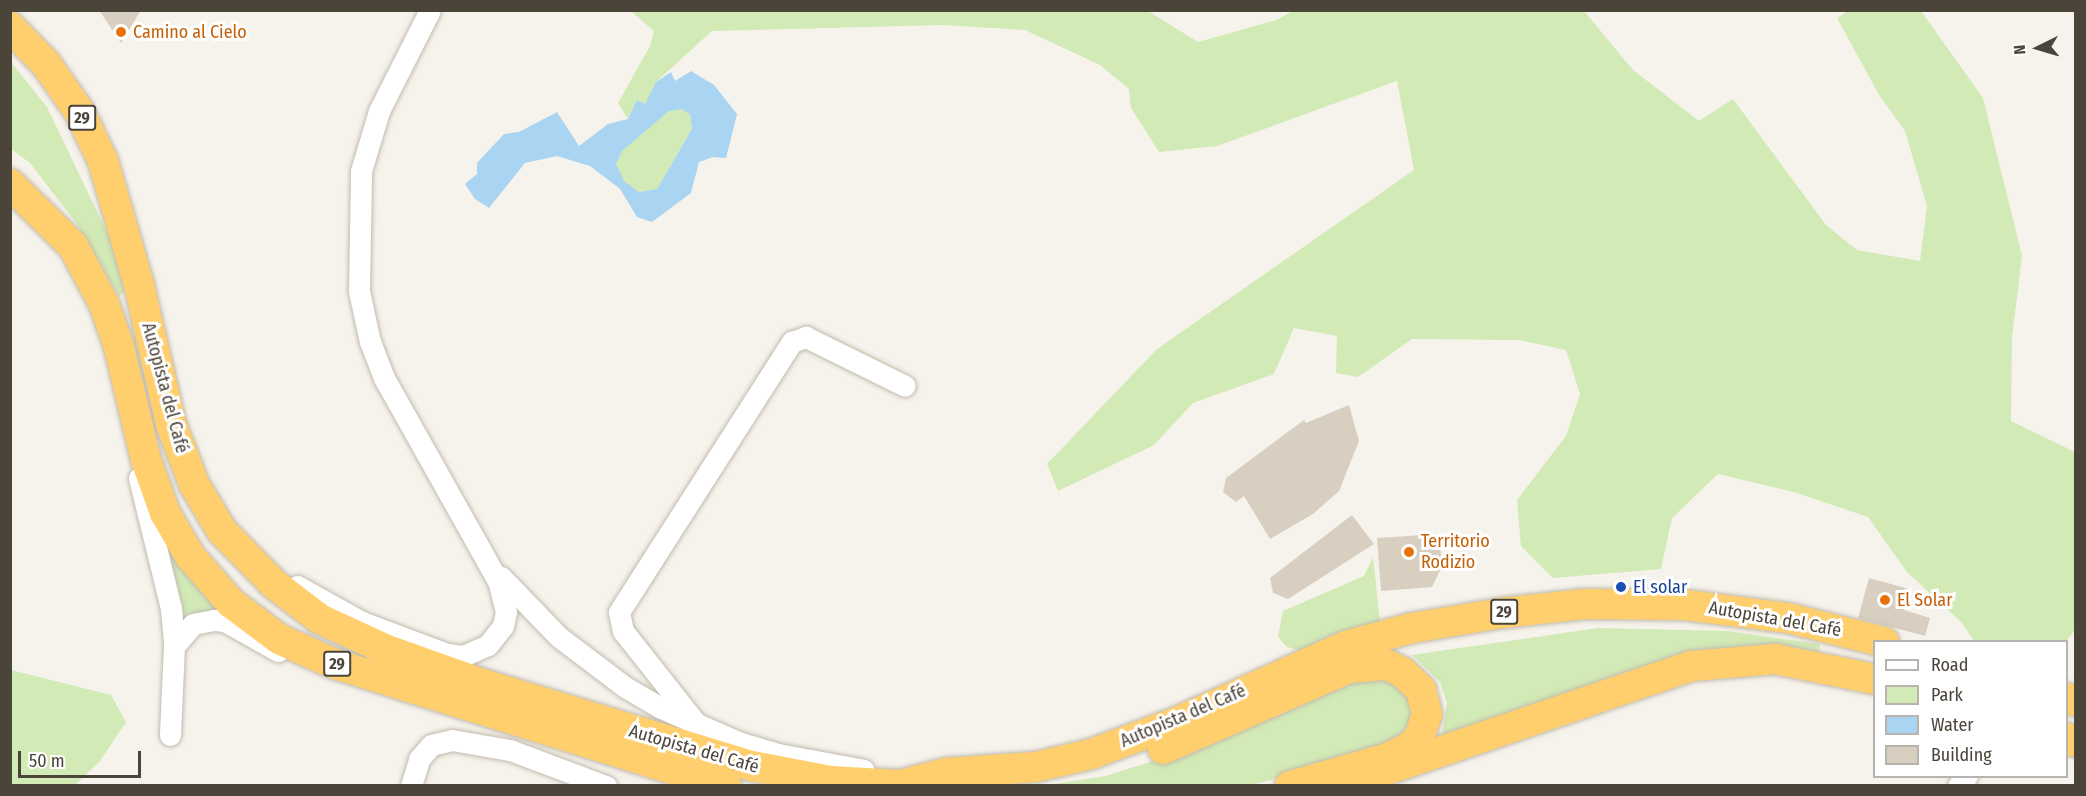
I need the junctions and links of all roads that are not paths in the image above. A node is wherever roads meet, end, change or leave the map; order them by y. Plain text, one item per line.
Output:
1 (430, 10) edge
2 (10, 27) edge
3 (10, 50) edge
4 (10, 169) edge
5 (10, 184) edge
6 (123, 226) junction
7 (74, 246) junction
8 (119, 347) junction
9 (905, 386) dead end
10 (171, 424) junction
11 (476, 546) junction
12 (1876, 640) edge
13 (174, 646) junction
14 (362, 673) junction
15 (1873, 679) edge
16 (698, 726) junction
17 (170, 735) dead end
18 (1091, 754) junction
19 (947, 773) junction
20 (411, 786) edge
21 (606, 786) edge
22 (726, 786) edge
23 (1290, 786) edge
24 (1339, 786) edge

1 - 11 street
2 - 6 highway, Autopista del Café / 29
3 - 6 highway
4 - 7 highway
5 - 7 highway, Autopista del Café / 29
6 - 10 highway, Autopista del Café / 29
7 - 8 highway, Autopista del Café / 29
8 - 13 street
8 - 14 highway, Autopista del Café / 29
9 - 16 street
10 - 11 street
10 - 19 highway, Autopista del Café / 29
11 - 16 street
12 - 18 highway, Autopista del Café / 29
13 - 14 street
13 - 17 street
14 - 22 highway, Autopista del Café / 29
15 - 24 highway, Autopista del Café
16 - 19 street
18 - 19 highway, Autopista del Café / 29
18 - 23 highway
20 - 21 street

